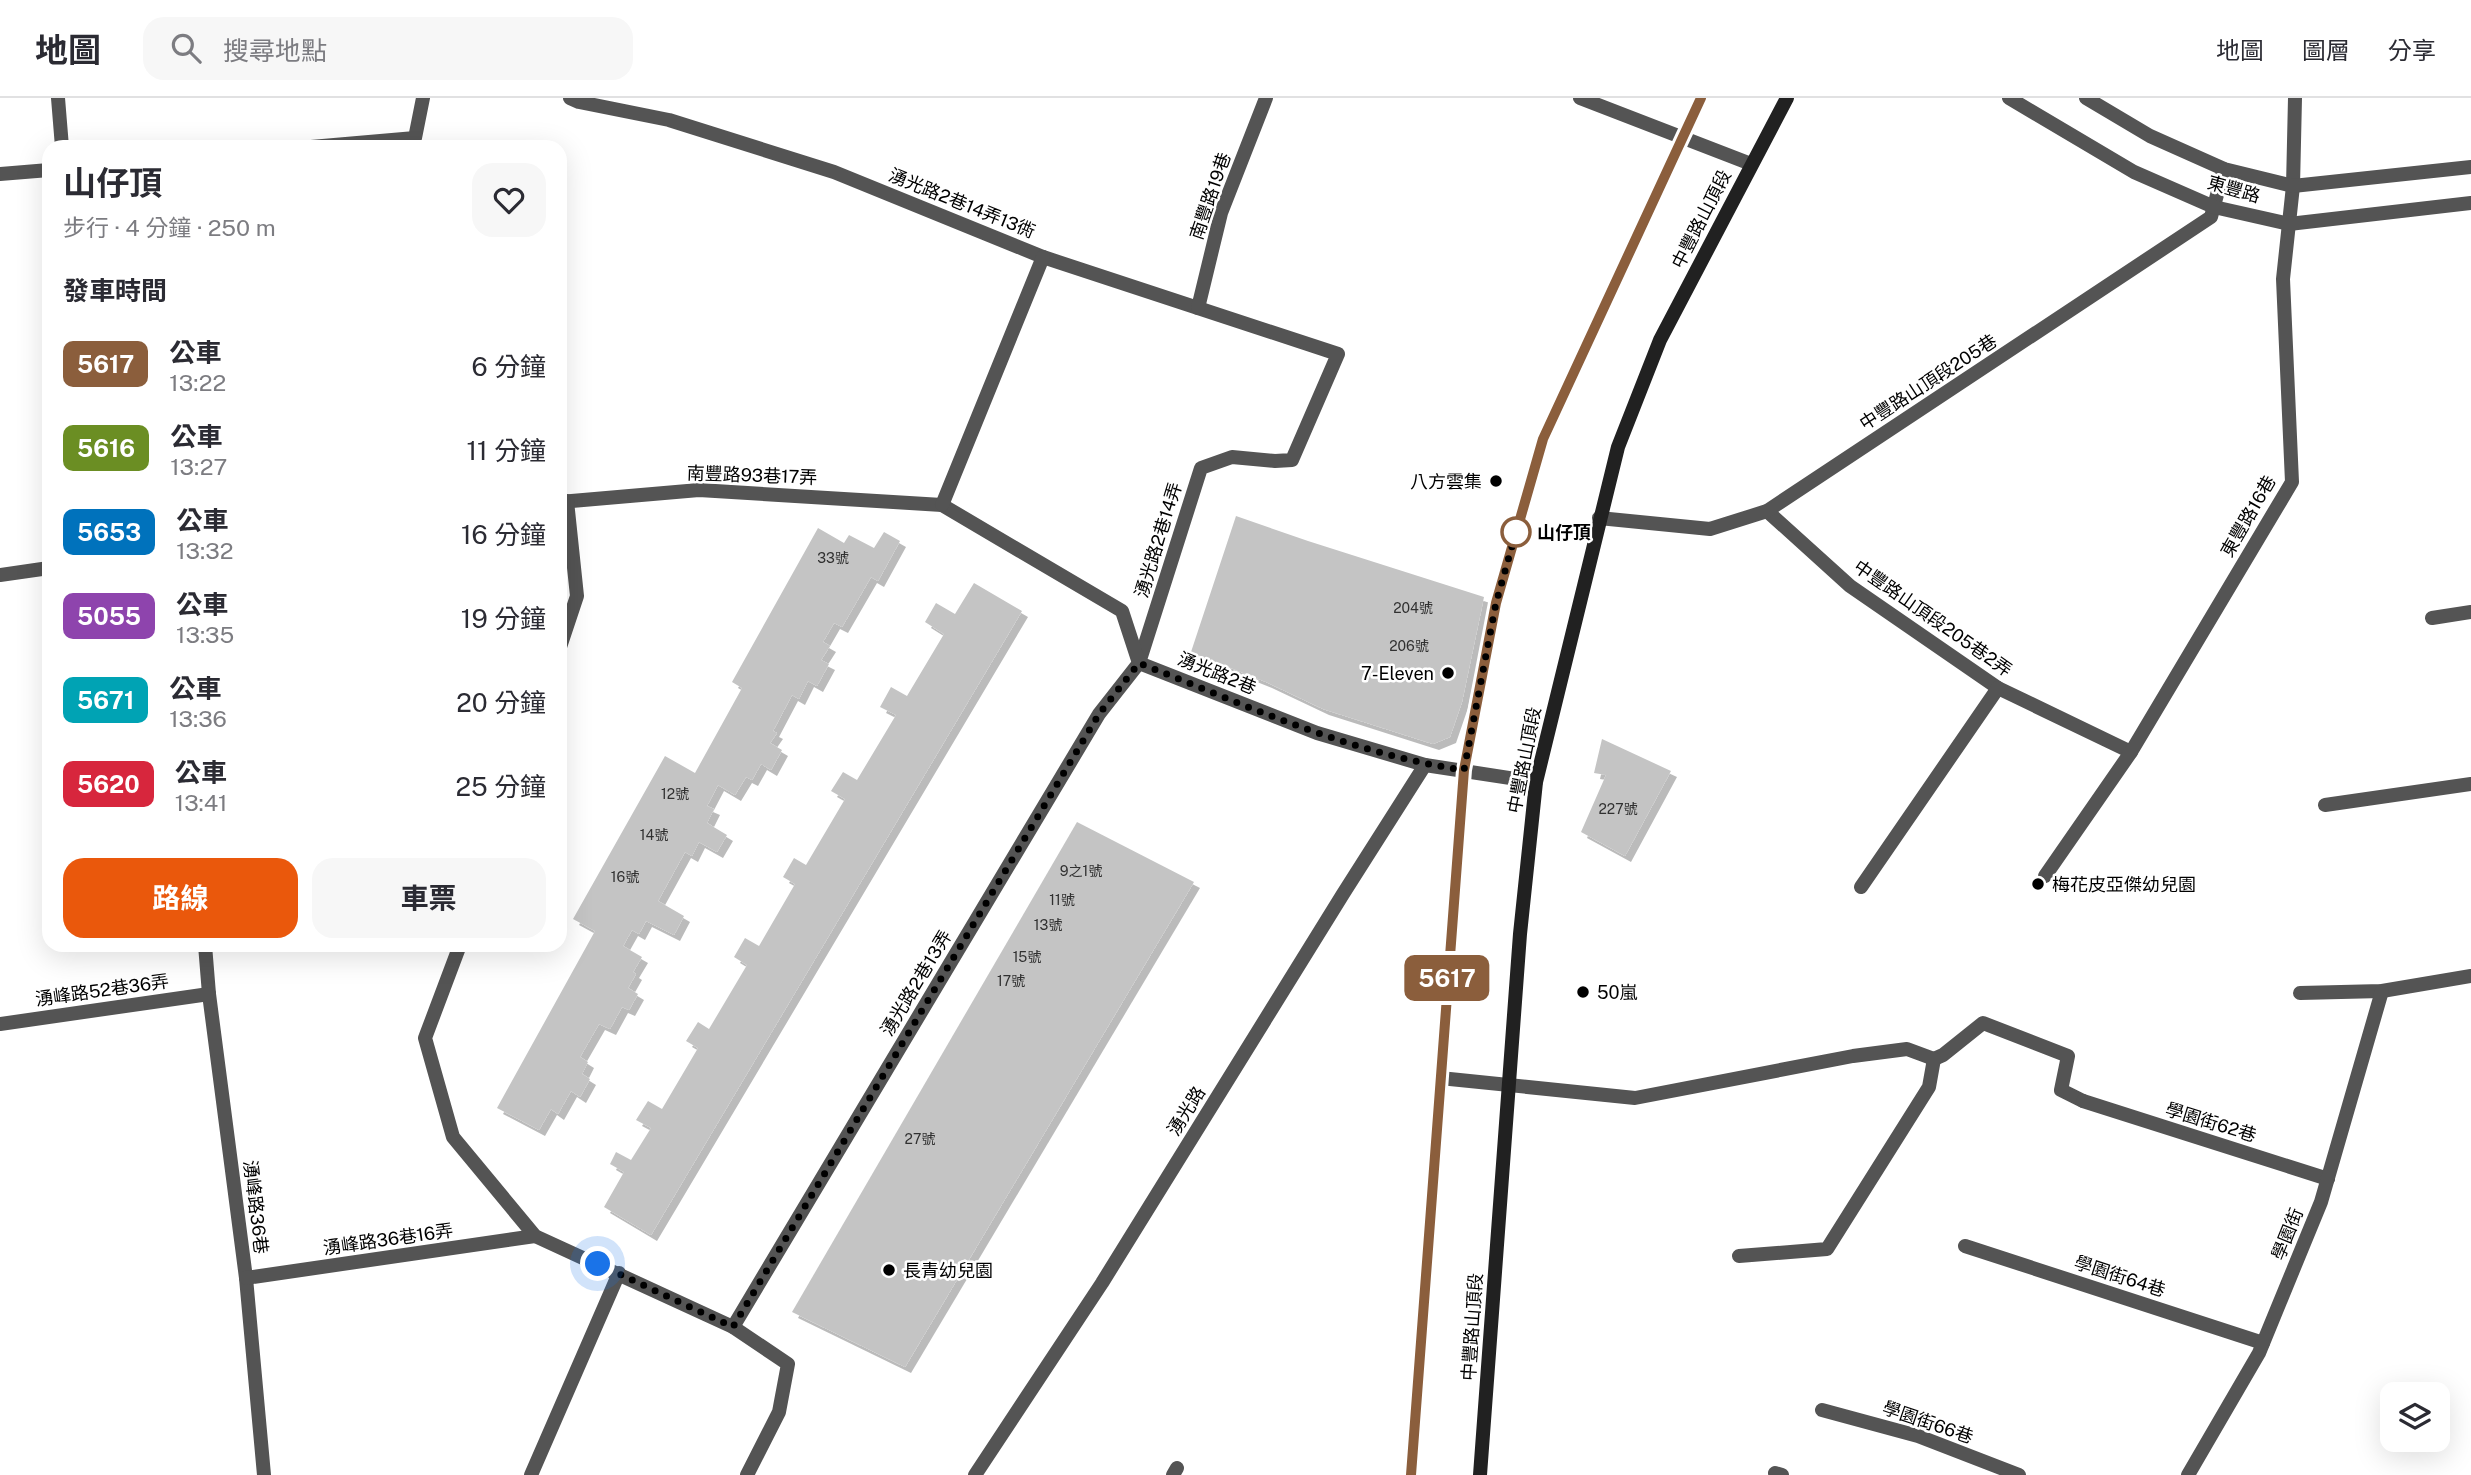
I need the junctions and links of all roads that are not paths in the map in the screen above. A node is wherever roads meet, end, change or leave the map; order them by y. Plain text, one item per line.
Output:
1 (58, 98) edge
2 (423, 98) edge
3 (570, 98) edge
4 (1266, 98) edge
5 (1580, 98) edge
6 (1701, 98) edge
7 (1787, 98) edge
8 (2009, 98) edge
9 (2086, 98) edge
10 (2295, 98) edge
11 (1681, 138) junction
12 (61, 140) edge
13 (392, 140) edge
14 (1751, 164) junction
15 (2471, 167) edge
16 (2224, 169) junction
17 (42, 171) edge
18 (0, 174) edge
19 (2293, 186) junction
20 (2471, 203) edge
21 (2214, 207) junction
22 (2289, 224) junction
23 (1043, 257) junction
24 (1198, 308) junction
25 (1338, 354) joint
26 (567, 502) edge
27 (942, 505) junction
28 (1767, 511) junction
29 (1599, 518) junction
30 (567, 526) edge
31 (42, 569) edge
32 (0, 575) edge
33 (2471, 612) edge
34 (2432, 618) dead end
35 (567, 625) edge
36 (1139, 663) junction
37 (1998, 688) junction
38 (2131, 752) junction
39 (1426, 765) junction
40 (1464, 770) junction
41 (1536, 782) junction
42 (2471, 784) edge
43 (2325, 805) dead end
44 (2045, 876) dead end
45 (1861, 887) dead end
46 (206, 952) edge
47 (457, 952) edge
48 (2471, 976) edge
49 (2382, 991) junction
50 (2300, 993) dead end
51 (209, 994) junction
52 (0, 1024) edge
53 (1934, 1059) junction
54 (1440, 1077) junction
55 (1510, 1086) junction
56 (2328, 1179) junction
57 (535, 1236) junction
58 (1965, 1246) dead end
59 (1739, 1256) dead end
60 (619, 1273) junction
61 (246, 1278) junction
62 (733, 1327) junction
63 (2263, 1343) junction
64 (1822, 1410) dead end
65 (264, 1475) edge
66 (531, 1475) edge
67 (747, 1475) edge
68 (975, 1475) edge
69 (1411, 1475) edge
70 (1480, 1475) edge
71 (2020, 1475) edge
72 (2188, 1475) edge

1 - 12 street
2 - 13 street
3 - 23 street, 湧光路2巷14弄13衖
4 - 24 street, 南豐路19巷
5 - 11 street
6 - 11 main road
7 - 14 main road, 中豐路山頂段
8 - 21 street, 東豐路
9 - 16 street, 東豐路
10 - 19 street, 東豐路16巷
11 - 14 street
11 - 40 main road
14 - 29 main road, 中豐路山頂段
15 - 19 street, 東豐路
16 - 19 street, 東豐路
16 - 21 street, 中豐路山頂段205巷
17 - 18 street
19 - 22 street, 東豐路16巷
20 - 22 street, 東豐路
21 - 22 street, 東豐路
21 - 28 street, 中豐路山頂段205巷
22 - 38 street, 東豐路16巷
23 - 24 street, 湧光路2巷14弄13衖
23 - 27 street
24 - 25 street, 湧光路2巷14弄13衖
25 - 36 street, 湧光路2巷14弄
26 - 27 street, 南豐路93巷17弄
27 - 36 street
28 - 29 street, 中豐路山頂段205巷
28 - 37 street, 中豐路山頂段205巷2弄
29 - 41 main road, 中豐路山頂段
30 - 35 street
31 - 32 street
33 - 34 street
36 - 39 street, 湧光路2巷
36 - 62 street, 湧光路2巷13弄
37 - 38 street, 中豐路山頂段205巷2弄
37 - 45 street
38 - 44 street, 東豐路16巷
39 - 40 street, 湧光路2巷
39 - 68 street, 湧光路
40 - 41 street, 湧光路2巷
40 - 54 main road
41 - 55 main road, 中豐路山頂段
42 - 43 street
46 - 51 street, 湧峰路36巷
47 - 57 street
48 - 49 street
49 - 50 street
49 - 56 street, 學園街
51 - 52 street, 湧峰路52巷36弄
51 - 61 street, 湧峰路36巷
53 - 55 street
53 - 56 street, 學園街62巷
53 - 59 street
54 - 55 street
54 - 69 main road
55 - 70 main road, 中豐路山頂段
56 - 63 street, 學園街
57 - 60 street
57 - 61 street, 湧峰路36巷16弄
58 - 63 street, 學園街64巷
60 - 62 street
60 - 66 street
61 - 65 street, 湧峰路36巷
62 - 67 street
63 - 72 street, 學園街
64 - 71 street, 學園街66巷

